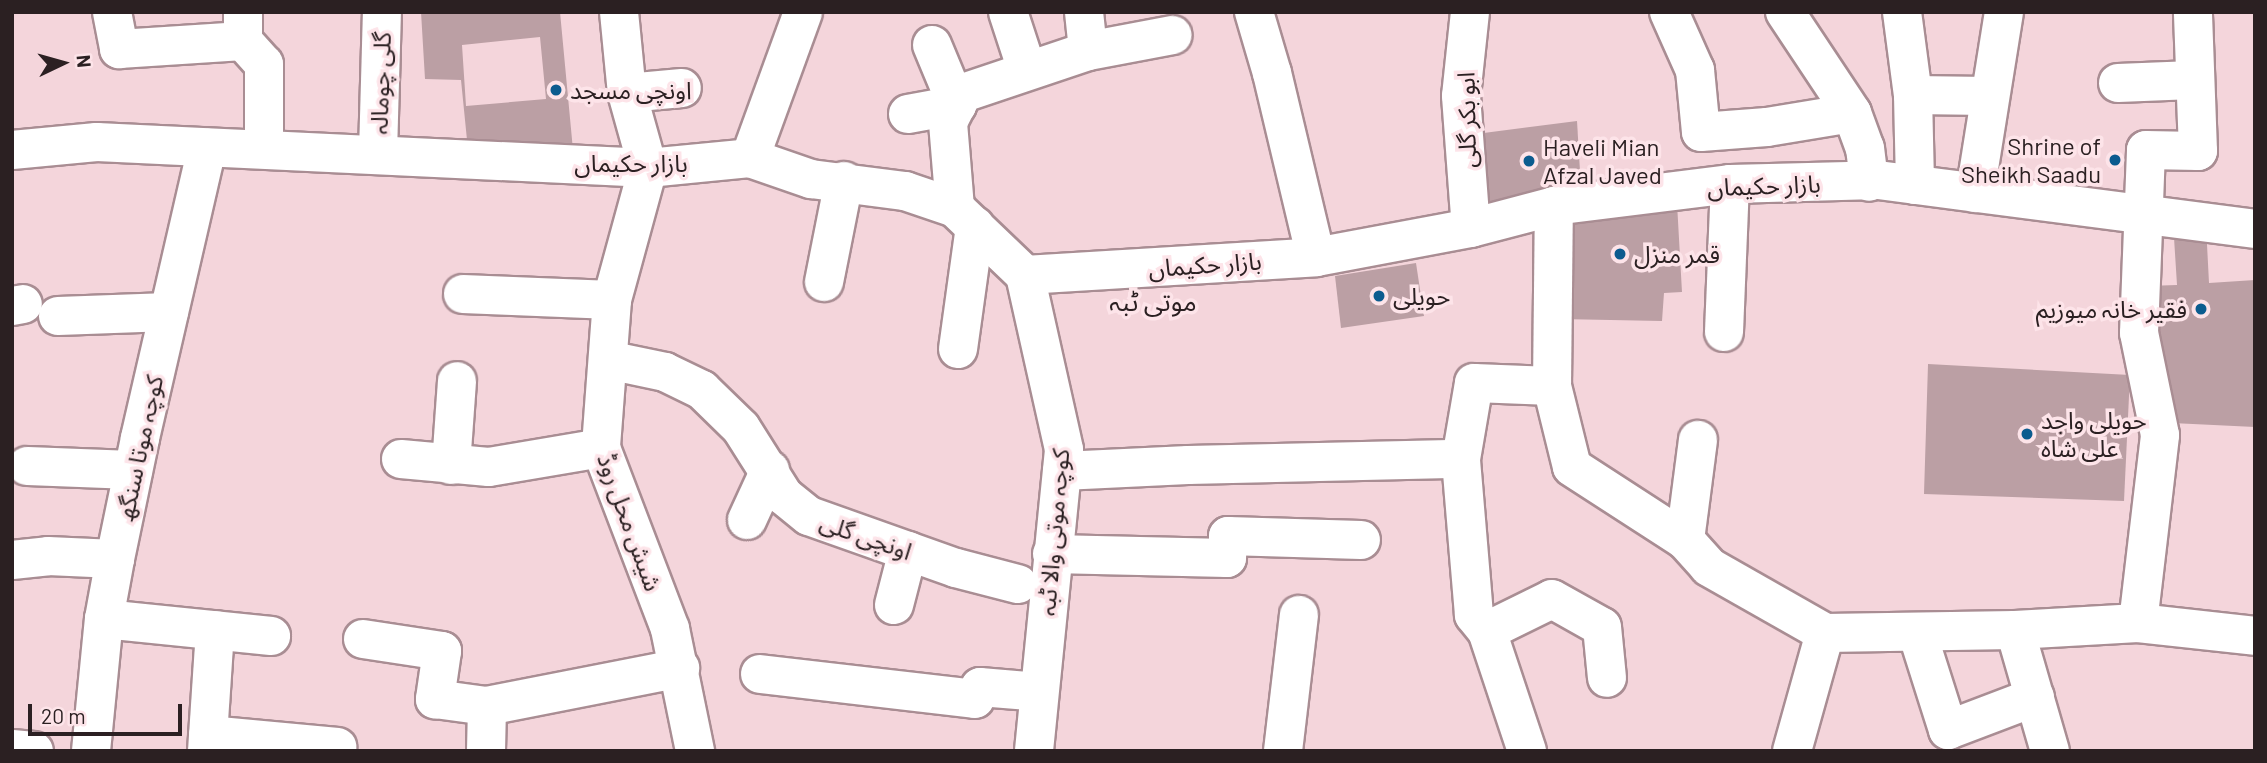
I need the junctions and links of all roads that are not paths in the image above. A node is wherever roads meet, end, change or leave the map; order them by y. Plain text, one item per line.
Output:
1 (112, 12) edge
2 (382, 12) edge
3 (619, 12) edge
4 (803, 12) edge
5 (1008, 12) edge
6 (1084, 12) edge
7 (1254, 12) edge
8 (1470, 12) edge
9 (1669, 12) edge
10 (1785, 12) edge
11 (1902, 12) edge
12 (2004, 12) edge
13 (2193, 12) edge
14 (243, 26) edge
15 (1173, 35) dead end
16 (932, 45) dead end
17 (1088, 51) junction
18 (1027, 70) junction
19 (2193, 80) junction
20 (2118, 83) dead end
21 (682, 88) dead end
22 (627, 93) junction
23 (1913, 94) junction
24 (1989, 96) junction
25 (957, 105) junction
26 (1852, 113) junction
27 (908, 114) dead end
28 (207, 148) junction
29 (12, 149) edge
30 (264, 149) junction
31 (377, 153) junction
32 (750, 158) junction
33 (648, 168) junction
34 (844, 181) junction
35 (1869, 182) junction
36 (1730, 184) junction
37 (1915, 185) junction
38 (1975, 193) junction
39 (1554, 205) junction
40 (2142, 214) junction
41 (965, 217) junction
42 (1471, 228) junction
43 (2255, 229) edge
44 (1316, 257) junction
45 (1025, 275) junction
46 (824, 282) dead end
47 (463, 294) dead end
48 (612, 300) junction
49 (31, 309) edge
50 (169, 312) junction
51 (1724, 332) dead end
52 (958, 349) dead end
53 (608, 360) junction
54 (457, 381) dead end
55 (1552, 386) junction
56 (1698, 440) dead end
57 (601, 448) junction
58 (401, 459) dead end
59 (1461, 459) junction
60 (451, 465) junction
61 (27, 466) dead end
62 (133, 470) junction
63 (769, 470) junction
64 (1062, 471) junction
65 (747, 520) dead end
66 (1361, 540) dead end
67 (1685, 540) junction
68 (908, 551) junction
69 (1052, 554) junction
70 (115, 559) junction
71 (12, 560) edge
72 (1017, 584) dead end
73 (894, 605) dead end
74 (1299, 615) dead end
75 (104, 619) junction
76 (2138, 623) junction
77 (215, 630) junction
78 (2015, 630) junction
79 (1487, 631) junction
80 (1917, 632) junction
81 (1825, 633) junction
82 (271, 636) dead end
83 (2255, 636) edge
84 (363, 639) dead end
85 (680, 668) junction
86 (760, 674) dead end
87 (1607, 678) dead end
88 (1039, 692) junction
89 (2035, 697) junction
90 (487, 706) junction
91 (208, 743) edge
92 (337, 747) dead end
93 (12, 749) edge
94 (34, 751) edge
95 (91, 751) edge
96 (486, 751) edge
97 (695, 751) edge
98 (1034, 751) edge
99 (1283, 751) edge
100 (1527, 751) edge
101 (1792, 751) edge
102 (2050, 751) edge

1 - 14 street
2 - 31 street, گلی چومالہ
3 - 22 street
4 - 32 street
5 - 18 street
6 - 17 street
7 - 44 street
8 - 42 street, ابو بکر گلی
9 - 26 street
10 - 26 street
11 - 23 street
12 - 24 street
13 - 19 street
14 - 30 street
15 - 17 street
16 - 25 street
17 - 18 street
18 - 25 street
19 - 20 street
19 - 40 street
21 - 22 street
22 - 33 street
23 - 24 street
23 - 37 street
24 - 38 street
25 - 27 street
25 - 41 street
26 - 35 street
28 - 29 street, بازار حکیماں
28 - 30 street, بازار حکیماں
28 - 50 street, کوچہ موتا سنگھ
30 - 31 street, بازار حکیماں
31 - 33 street, بازار حکیماں
32 - 33 street, بازار حکیماں
32 - 34 street, بازار حکیماں
33 - 48 street, شیش محل روڈ
34 - 41 street, بازار حکیماں
34 - 46 street
35 - 36 street, بازار حکیماں
35 - 37 street, بازار حکیماں
36 - 39 street, بازار حکیماں
36 - 51 street
37 - 38 street, بازار حکیماں
38 - 40 street, بازار حکیماں
39 - 42 street, بازار حکیماں
39 - 55 street
40 - 43 street, بازار حکیماں
40 - 76 street
41 - 45 street, بازار حکیماں
41 - 52 street
42 - 44 street, بازار حکیماں
44 - 45 street, بازار حکیماں
45 - 64 street, کوچہ موتی والا ٹبہ
47 - 48 street
48 - 53 street, شیش محل روڈ
49 - 50 street
50 - 62 street, کوچہ موتا سنگھ
53 - 57 street, شیش محل روڈ
53 - 63 street, اونچی گلی
54 - 60 street
55 - 59 street
55 - 67 street
56 - 67 street
57 - 60 street
57 - 85 street, شیش محل روڈ
58 - 60 street
59 - 64 street
59 - 79 street
61 - 62 street
62 - 70 street, کوچہ موتا سنگھ
63 - 65 street
63 - 68 street, اونچی گلی
64 - 69 street, کوچہ موتی والا ٹبہ
66 - 69 street
67 - 81 street
68 - 72 street, اونچی گلی
68 - 73 street
69 - 88 street, کوچہ موتی والا ٹبہ
70 - 71 street
70 - 75 street, کوچہ موتا سنگھ
74 - 99 street
75 - 77 street
75 - 95 street, کوچہ موتا سنگھ
76 - 78 street
76 - 83 street
77 - 82 street
77 - 91 street
78 - 80 street
78 - 89 street
79 - 87 street
79 - 100 street
80 - 81 street
80 - 89 street
81 - 101 street
84 - 90 street
85 - 90 street
85 - 97 street, شیش محل روڈ
86 - 88 street
88 - 98 street, کوچہ موتی والا ٹبہ
89 - 102 street
90 - 96 street
91 - 92 street
93 - 94 street

